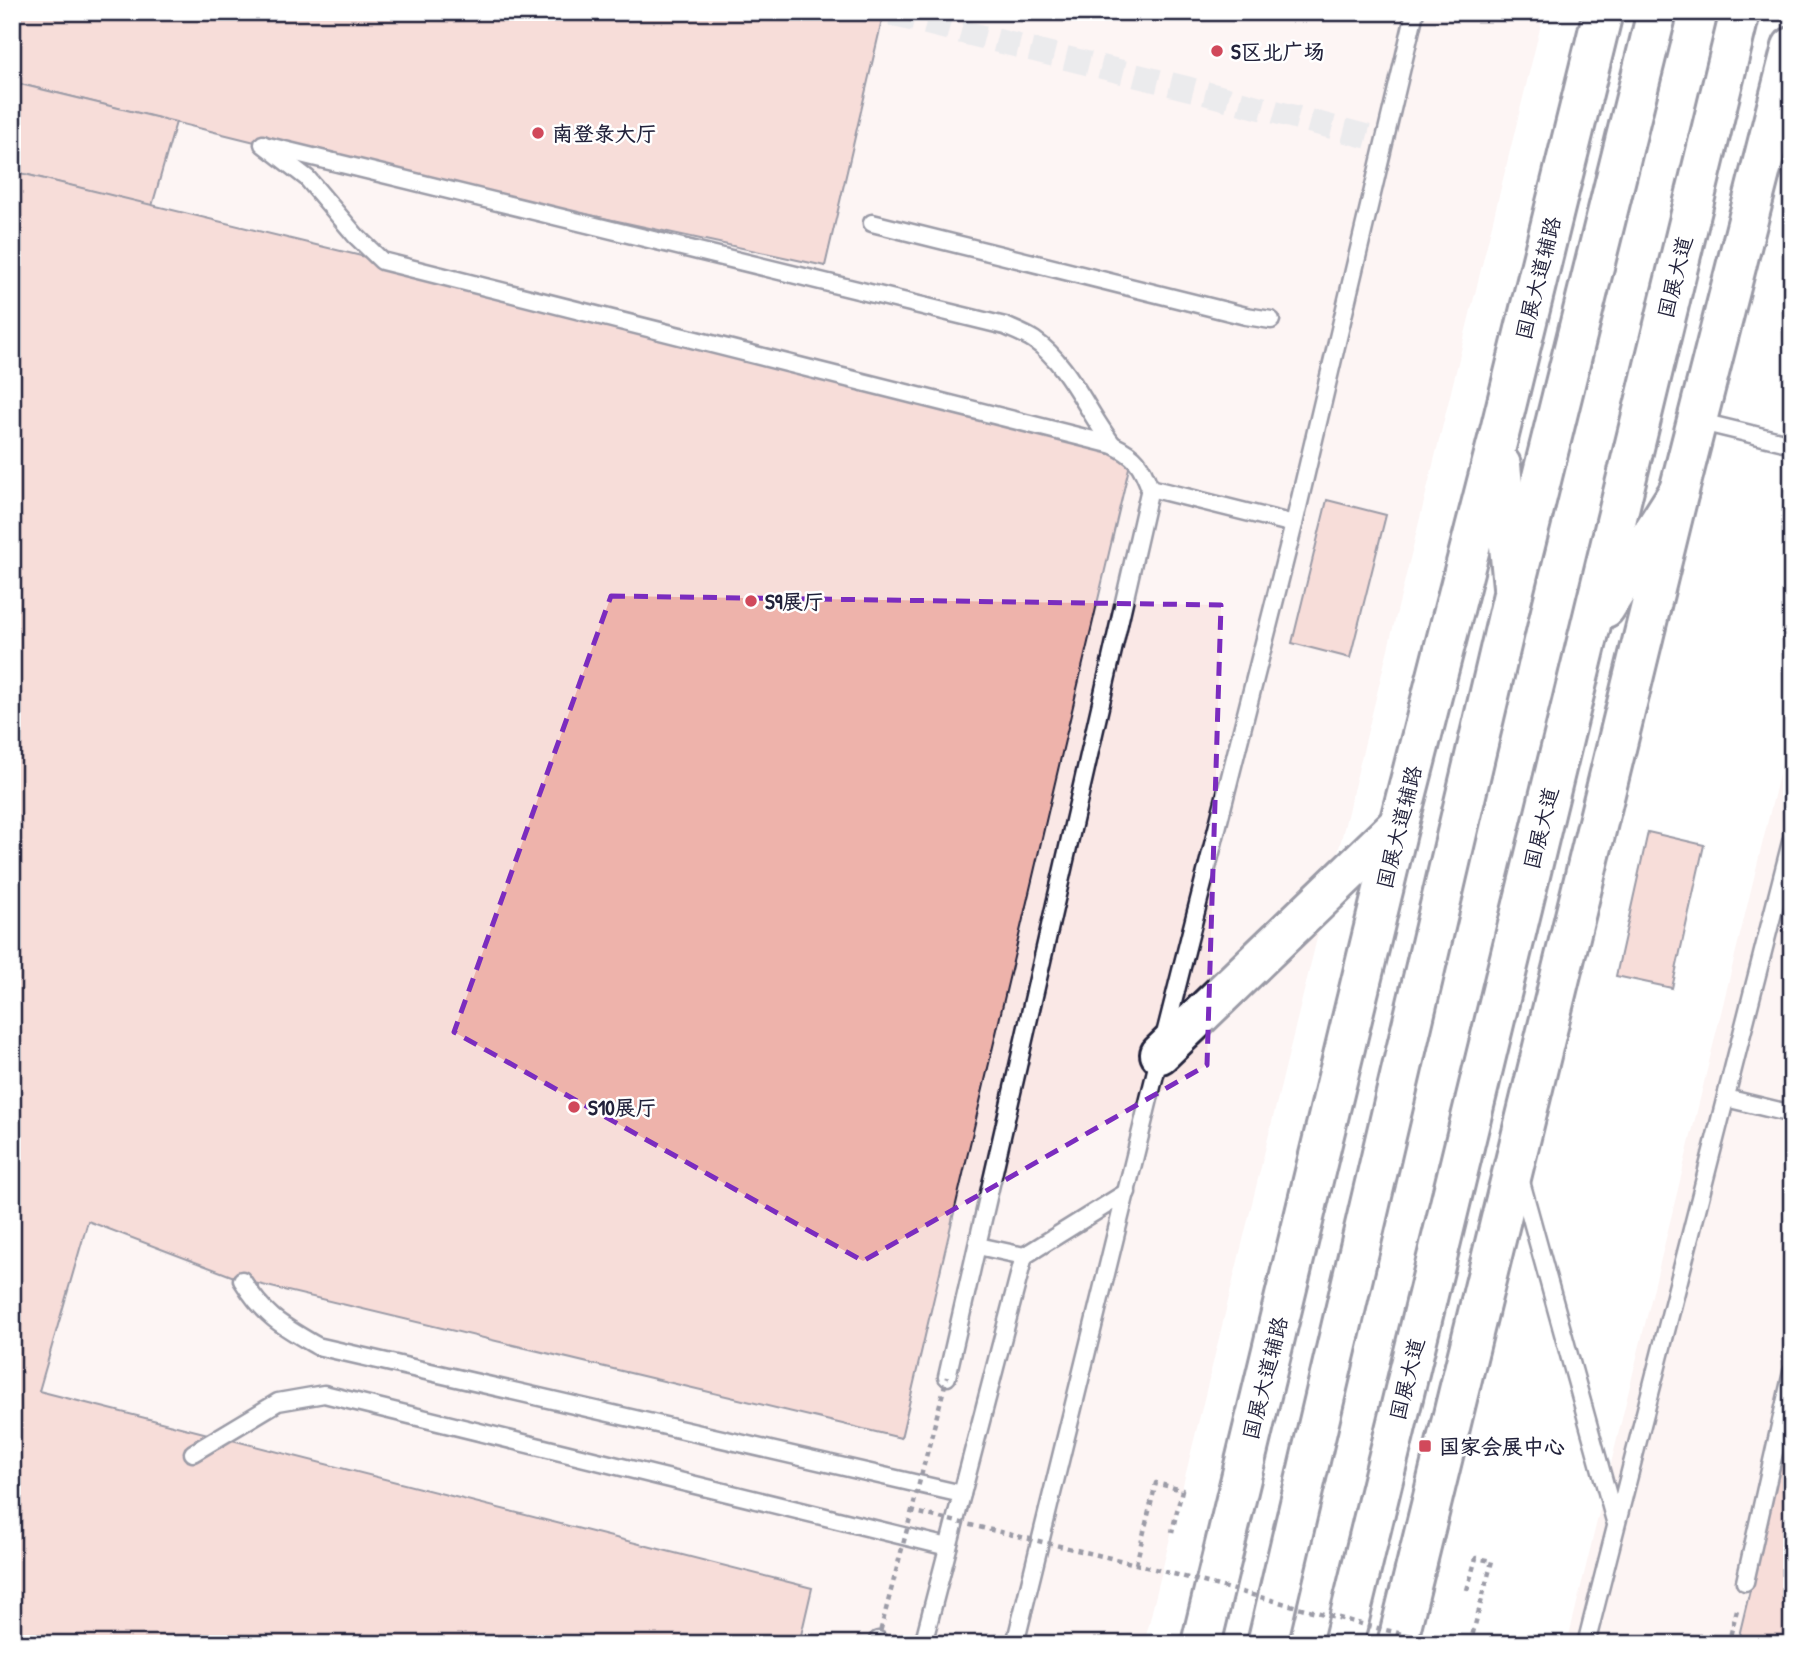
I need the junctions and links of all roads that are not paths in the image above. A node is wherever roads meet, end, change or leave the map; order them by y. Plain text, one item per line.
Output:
1 (1415, 12) edge
2 (1603, 12) edge
3 (1657, 12) edge
4 (1740, 12) edge
5 (1792, 47) edge
6 (872, 223) dead end
7 (1271, 320) dead end
8 (1697, 421) junction
9 (1498, 439) junction
10 (1792, 444) edge
11 (1112, 445) junction
12 (1150, 488) junction
13 (1679, 491) junction
14 (1294, 524) junction
15 (1513, 593) junction
16 (1588, 636) junction
17 (1399, 824) junction
18 (1792, 838) edge
19 (1160, 1054) junction
20 (1726, 1098) junction
21 (1792, 1114) edge
22 (1515, 1161) junction
23 (1128, 1192) junction
24 (978, 1247) junction
25 (1024, 1256) junction
26 (242, 1280) dead end
27 (1792, 1372) edge
28 (947, 1377) road end
29 (193, 1453) dead end
30 (962, 1494) junction
31 (1615, 1523) junction
32 (948, 1547) junction
33 (1745, 1582) road end
34 (923, 1644) edge
35 (1015, 1644) edge
36 (1201, 1644) edge
37 (1267, 1644) edge
38 (1343, 1644) edge
39 (1397, 1644) edge
40 (1587, 1644) edge

1 - 14 lane
2 - 9 street, 国展大道辅路
3 - 15 street
4 - 16 street, 国展大道
5 - 8 street
6 - 7 lane
8 - 10 lane
8 - 13 street
9 - 15 street
9 - 17 street, 国展大道辅路
11 - 11 lane
11 - 12 lane
12 - 14 lane
12 - 24 lane
13 - 16 street
13 - 22 street
14 - 19 lane
15 - 37 street
16 - 38 street, 国展大道
17 - 19 street
17 - 36 street, 国展大道辅路
18 - 20 lane
19 - 23 lane
20 - 21 lane
20 - 31 lane
22 - 31 lane
22 - 39 street
23 - 25 lane
23 - 35 lane
24 - 25 lane
24 - 28 lane
25 - 30 lane
26 - 30 lane
27 - 33 lane
29 - 32 lane
30 - 32 lane
31 - 40 lane
32 - 34 lane

